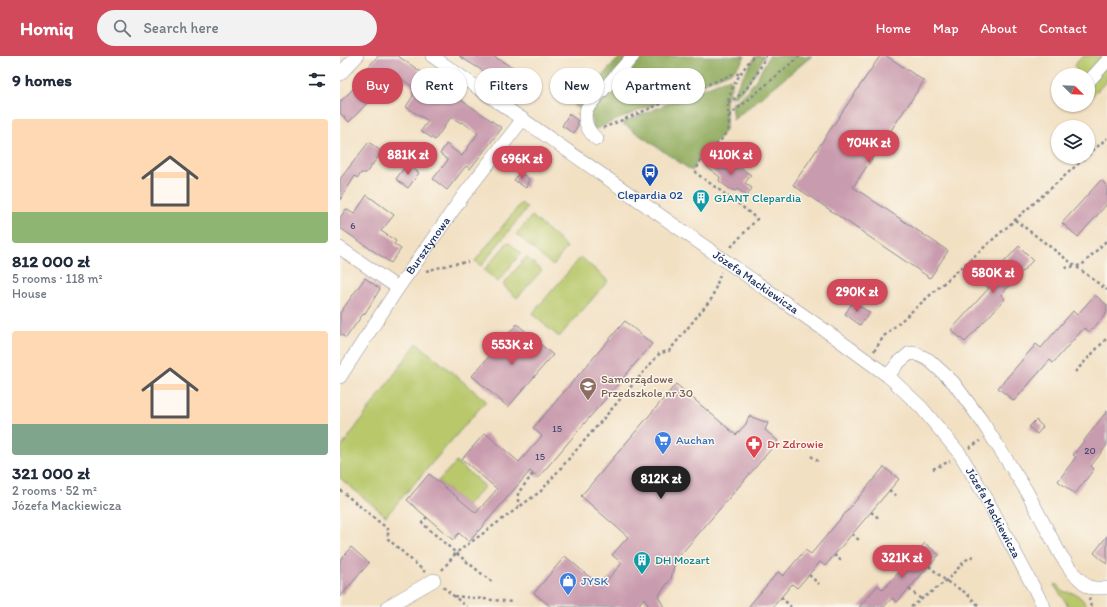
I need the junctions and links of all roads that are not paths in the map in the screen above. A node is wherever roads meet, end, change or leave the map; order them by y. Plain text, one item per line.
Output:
1 (357, 56) edge
2 (432, 56) edge
3 (633, 56) edge
4 (1107, 61) edge
5 (340, 74) edge
6 (1095, 74) edge
7 (523, 119) junction
8 (594, 136) road end
9 (340, 248) edge
10 (398, 288) junction
11 (888, 376) junction
12 (340, 377) edge
13 (434, 580) road end
14 (1107, 588) edge
15 (387, 607) edge
16 (1044, 607) edge

1 - 5 street
2 - 7 street, Józefa Mackiewicza
3 - 8 street
4 - 6 street
7 - 10 street, Bursztynowa
7 - 11 street, Józefa Mackiewicza
9 - 10 street
10 - 12 street, Bursztynowa
11 - 14 street
11 - 16 street, Józefa Mackiewicza
13 - 15 street

